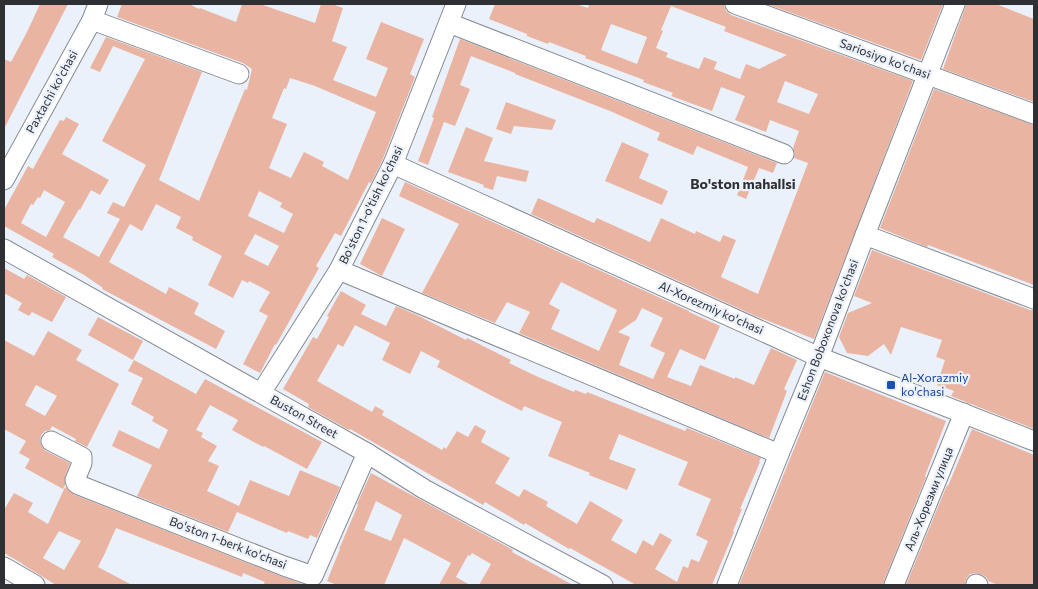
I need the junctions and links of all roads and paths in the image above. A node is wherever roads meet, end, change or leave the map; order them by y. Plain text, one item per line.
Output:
1 (456, 4) edge
2 (735, 4) edge
3 (955, 4) edge
4 (755, 7) edge
5 (95, 12) edge
6 (449, 23) junction
7 (239, 74) dead end
8 (928, 75) junction
9 (1034, 114) edge
10 (784, 154) dead end
11 (393, 164) junction
12 (4, 180) edge
13 (865, 235) junction
14 (4, 249) edge
15 (339, 270) junction
16 (1034, 299) edge
17 (819, 356) junction
18 (261, 393) junction
19 (964, 414) junction
20 (51, 441) dead end
21 (1034, 441) edge
22 (367, 452) junction
23 (779, 454) junction
24 (4, 567) edge
25 (319, 581) edge
26 (35, 585) edge
27 (603, 585) edge
28 (727, 585) edge
29 (894, 585) edge

1 - 6 street, Bo'ston 1-o'tish ko'chasi
2 - 4 street, Sariosiyo ko'chasi
3 - 8 street, Eshon Boboxonova ko'chasi
4 - 8 street, Sariosiyo ko'chasi
5 - 7 street
5 - 12 street, Paxtachi ko'chasi
6 - 10 street
6 - 11 street, Bo'ston 1-o'tish ko'chasi
8 - 9 street, Sariosiyo ko'chasi
8 - 13 street, Eshon Boboxonova ko'chasi
11 - 15 street, Bo'ston 1-o'tish ko'chasi
11 - 17 street, Al-Xorezmiy ko'chasi
13 - 16 street
13 - 17 street, Eshon Boboxonova ko'chasi
14 - 18 street, Buston Street
15 - 18 street, Bo'ston 1-o'tish ko'chasi
15 - 23 street
17 - 19 street, Al-Xorezmiy ko'chasi
17 - 23 street, Eshon Boboxonova ko'chasi
18 - 22 street, Buston Street
19 - 21 street, Al-Xorezmiy ko'chasi
19 - 29 street, Аль-Хорезми улица
20 - 25 street, Bo'ston 1-berk ko'chasi
22 - 25 street, Bo'ston 1-berk ko'chasi
22 - 27 street, Buston Street
23 - 28 street, Eshon Boboxonova ko'chasi
24 - 26 street

